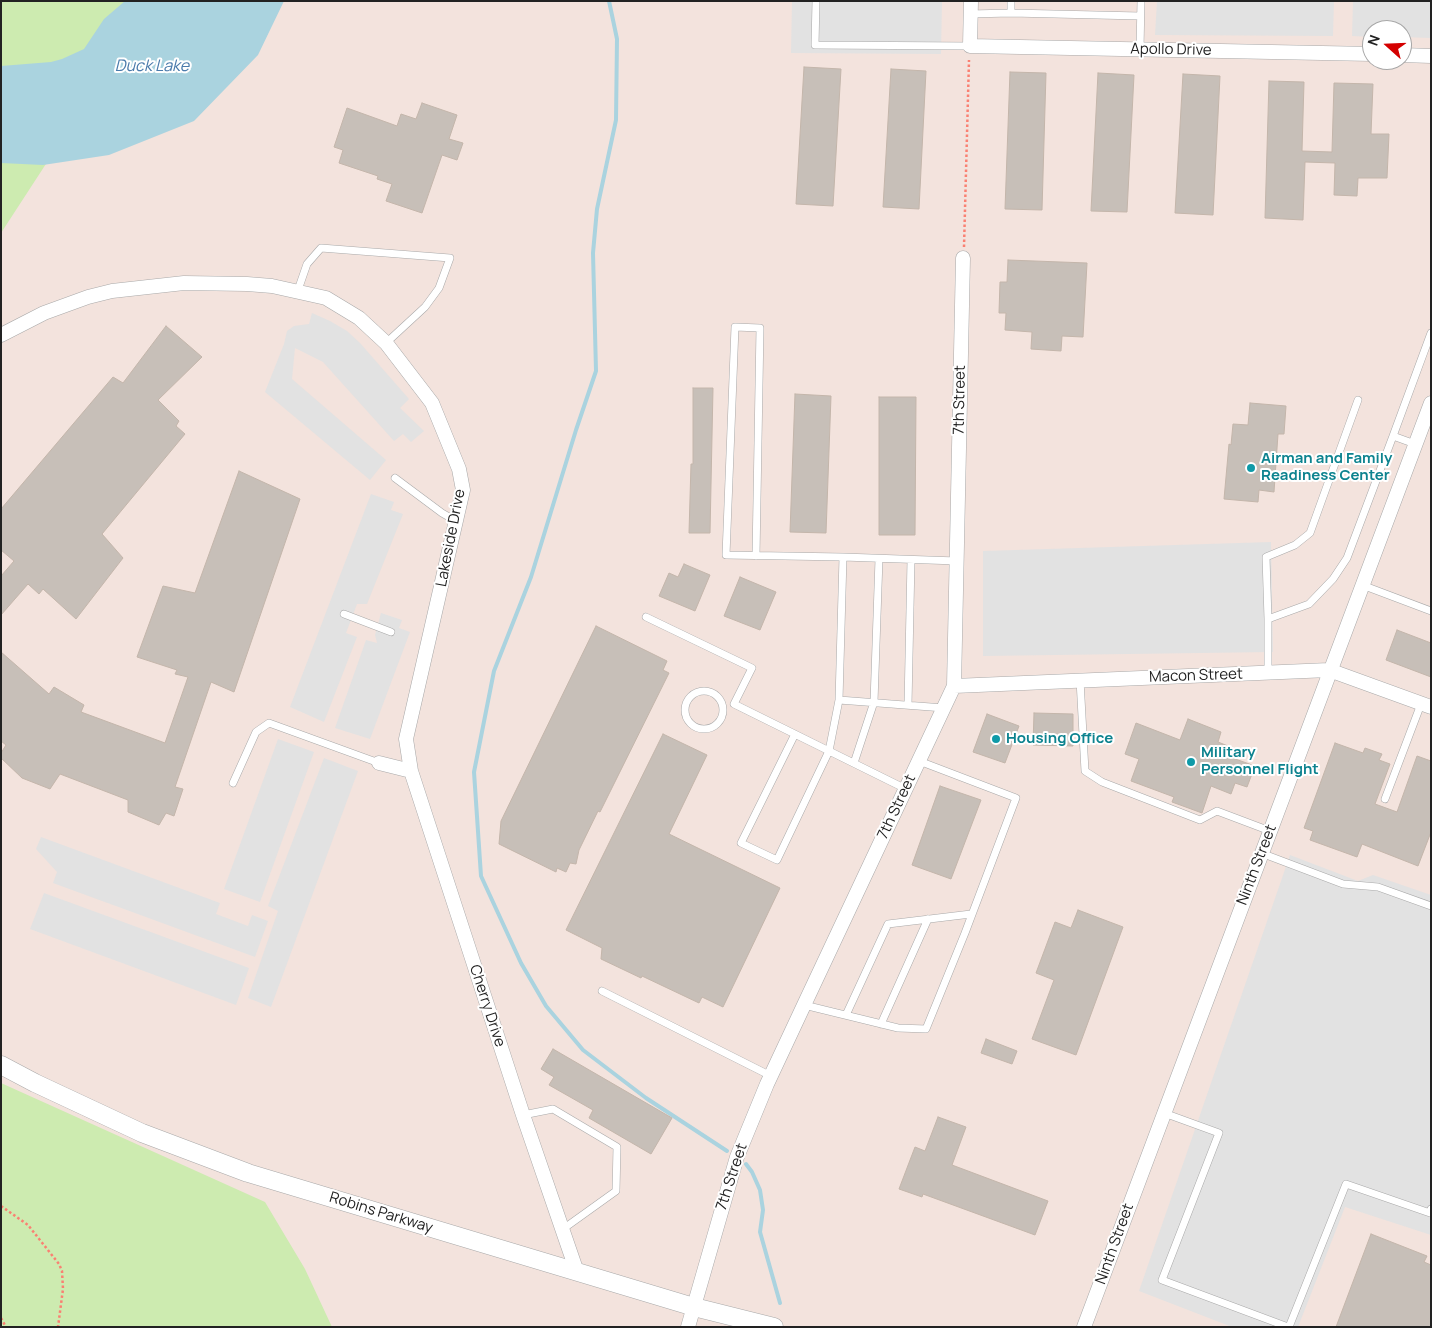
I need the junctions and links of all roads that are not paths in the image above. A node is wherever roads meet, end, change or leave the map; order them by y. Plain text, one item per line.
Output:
1 (816, 1) edge
2 (1011, 1) edge
3 (1141, 1) edge
4 (970, 7) edge
5 (1011, 13) junction
6 (1140, 16) junction
7 (970, 46) junction
8 (1140, 49) junction
9 (1362, 54) edge
10 (1412, 55) edge
11 (1431, 56) edge
12 (964, 258) road end
13 (298, 290) junction
14 (1431, 333) edge
15 (1, 335) edge
16 (386, 343) junction
17 (1358, 400) dead end
18 (1431, 403) edge
19 (1393, 436) junction
20 (1415, 444) junction
21 (394, 478) dead end
22 (456, 521) junction
23 (756, 556) junction
24 (843, 558) junction
25 (879, 559) junction
26 (911, 560) junction
27 (957, 561) junction
28 (1362, 585) junction
29 (1431, 611) edge
30 (344, 614) dead end
31 (646, 617) dead end
32 (1268, 619) junction
33 (391, 632) dead end
34 (1329, 670) junction
35 (1268, 673) junction
36 (1080, 680) junction
37 (954, 686) junction
38 (840, 700) junction
39 (874, 702) junction
40 (734, 704) junction
41 (908, 705) junction
42 (1426, 705) edge
43 (723, 706) junction
44 (944, 708) junction
45 (795, 734) junction
46 (829, 751) junction
47 (919, 761) junction
48 (380, 763) joint
49 (854, 763) junction
50 (412, 771) junction
51 (233, 783) dead end
52 (906, 789) junction
53 (1385, 799) dead end
54 (1270, 831) junction
55 (1261, 853) junction
56 (1431, 906) edge
57 (971, 914) junction
58 (928, 919) junction
59 (602, 991) dead end
60 (804, 1005) junction
61 (846, 1015) junction
62 (881, 1024) junction
63 (1, 1065) edge
64 (771, 1076) junction
65 (1164, 1114) junction
66 (523, 1115) junction
67 (1431, 1210) edge
68 (563, 1229) junction
69 (577, 1272) junction
70 (694, 1306) junction
71 (688, 1327) edge
72 (774, 1327) edge
73 (1084, 1327) edge
74 (1289, 1327) edge

1 - 7 lane
2 - 5 lane
3 - 6 lane
4 - 5 lane
4 - 7 street
5 - 6 lane
6 - 8 lane
7 - 8 street, Apollo Drive
8 - 9 street, Apollo Drive
10 - 11 street
12 - 27 street, 7th Street
13 - 15 street, Lakeside Drive
13 - 16 street, Lakeside Drive
13 - 16 lane
14 - 19 lane
16 - 22 street, Lakeside Drive
17 - 32 lane
18 - 20 street, Ninth Street
19 - 20 lane
19 - 32 lane
20 - 28 street, Ninth Street
21 - 22 lane
22 - 50 street, Lakeside Drive
23 - 23 lane
23 - 24 lane
24 - 25 lane
24 - 38 lane
25 - 26 lane
25 - 39 lane
26 - 27 lane
26 - 41 lane
27 - 37 street, 7th Street
28 - 29 lane
28 - 34 street, Ninth Street
30 - 33 lane
31 - 40 lane
32 - 35 lane
34 - 35 street, Macon Street
34 - 42 street, Macon Street
34 - 54 street, Ninth Street
35 - 36 street, Macon Street
36 - 37 street, Macon Street
36 - 54 lane
37 - 44 street, 7th Street
38 - 39 lane
38 - 46 lane
39 - 41 lane
39 - 49 lane
40 - 43 lane
40 - 45 lane
41 - 44 lane
42 - 53 lane
43 - 43 lane
44 - 47 street, 7th Street
45 - 46 lane
45 - 46 lane
46 - 49 lane
47 - 52 street, 7th Street
47 - 57 lane
48 - 50 street
48 - 51 lane
49 - 52 lane
50 - 66 street, Cherry Drive
52 - 60 street, 7th Street
54 - 55 street, Ninth Street
55 - 56 lane
55 - 65 street, Ninth Street
57 - 58 lane
57 - 62 lane
58 - 61 lane
58 - 62 lane
59 - 64 lane
60 - 61 lane
60 - 64 street, 7th Street
61 - 62 lane
63 - 69 street, Robins Parkway
64 - 70 street, 7th Street
65 - 73 street, Ninth Street
65 - 74 lane
66 - 68 street, Cherry Drive
66 - 68 lane
67 - 74 lane
68 - 69 street, Cherry Drive
69 - 70 street, Robins Parkway
70 - 71 street, 7th Street
70 - 72 street, Robins Parkway

